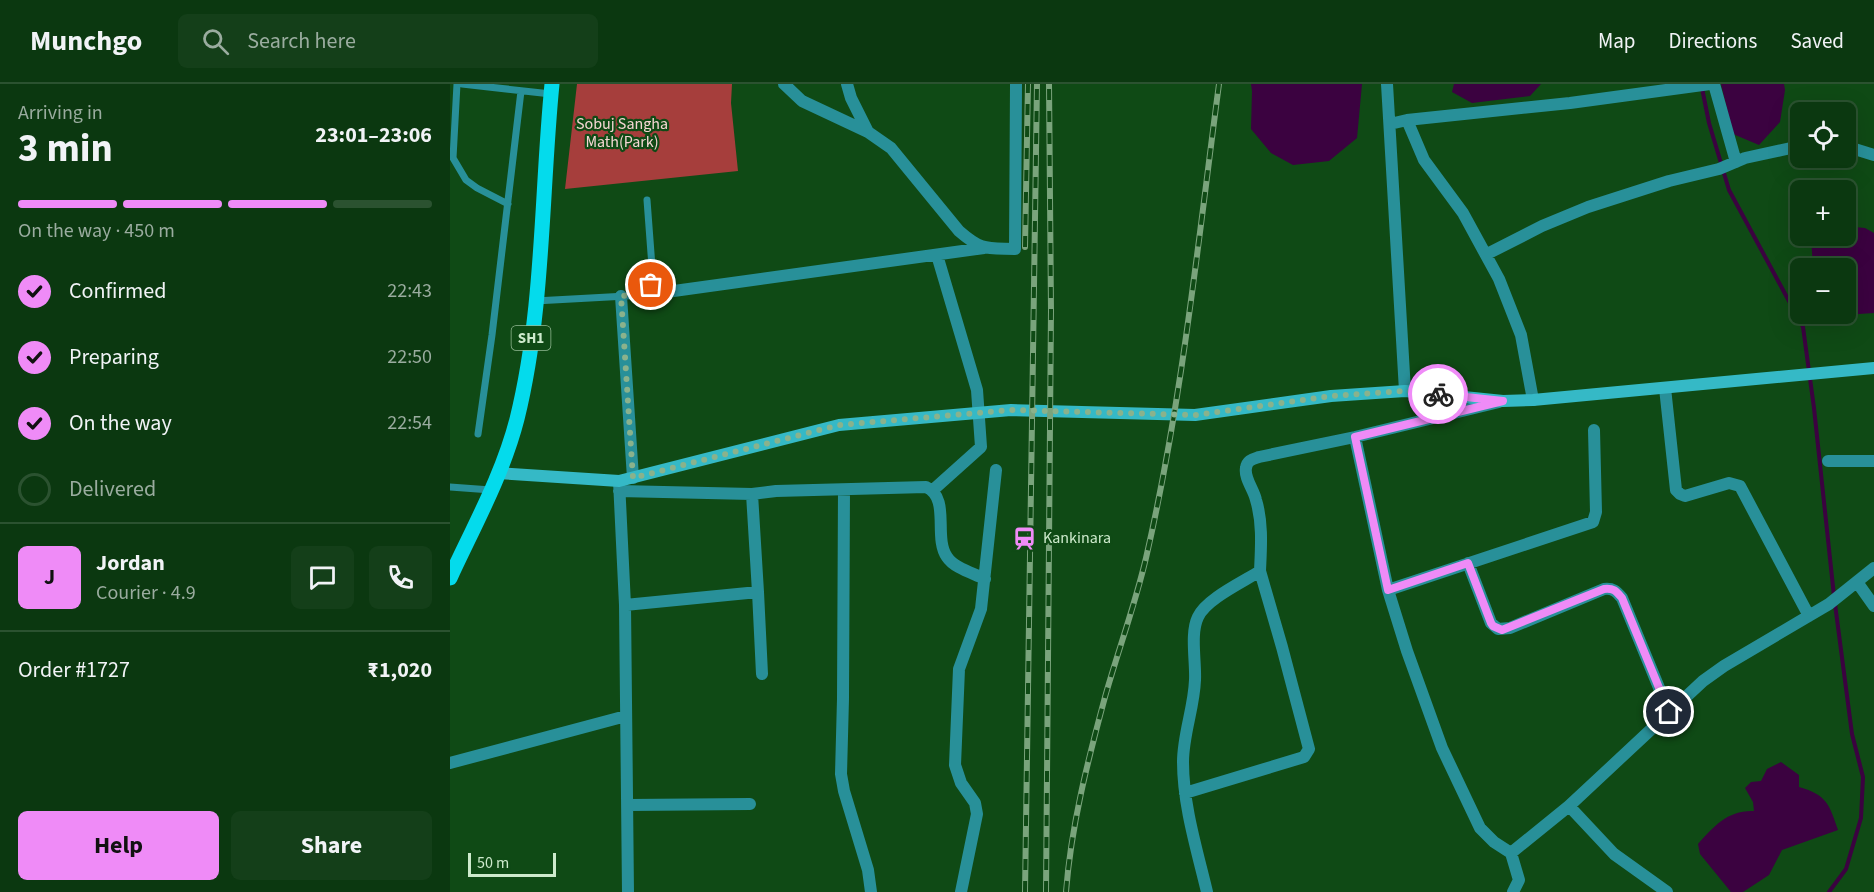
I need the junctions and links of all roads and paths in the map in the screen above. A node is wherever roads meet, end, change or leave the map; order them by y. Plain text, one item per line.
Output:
1 (457, 84) edge
2 (462, 84) edge
3 (784, 84) edge
4 (847, 84) edge
5 (1017, 84) edge
6 (1387, 84) edge
7 (1707, 84) edge
8 (551, 89) edge
9 (521, 91) junction
10 (1407, 120) junction
11 (1390, 124) junction
12 (868, 132) junction
13 (1790, 149) edge
14 (1856, 150) edge
15 (1874, 156) edge
16 (1728, 165) junction
17 (647, 200) dead end
18 (508, 204) junction
19 (984, 248) junction
20 (1487, 254) junction
21 (937, 255) junction
22 (645, 295) junction
23 (621, 296) junction
24 (535, 301) junction
25 (1874, 368) edge
26 (1665, 388) junction
27 (1405, 391) junction
28 (1533, 400) junction
29 (1503, 401) junction
30 (1594, 429) dead end
31 (478, 434) dead end
32 (1355, 437) junction
33 (1828, 461) dead end
34 (1874, 461) edge
35 (996, 470) dead end
36 (498, 473) junction
37 (633, 478) junction
38 (619, 486) junction
39 (450, 487) edge
40 (491, 490) junction
41 (844, 490) junction
42 (933, 490) junction
43 (752, 494) junction
44 (1468, 563) junction
45 (1874, 568) edge
46 (1260, 571) junction
47 (450, 578) edge
48 (985, 579) junction
49 (1857, 582) junction
50 (1388, 590) junction
51 (758, 592) junction
52 (626, 605) junction
53 (1874, 606) edge
54 (1809, 616) junction
55 (762, 674) dead end
56 (1669, 712) junction
57 (626, 716) junction
58 (450, 763) edge
59 (1185, 793) junction
60 (750, 804) dead end
61 (628, 805) junction
62 (1569, 806) junction
63 (1511, 854) junction
64 (1522, 886) edge
65 (628, 892) edge
66 (871, 892) edge
67 (961, 892) edge
68 (1207, 892) edge
69 (1513, 892) edge
70 (1667, 892) edge

1 - 18 lane
2 - 9 lane
3 - 12 street
4 - 12 street
5 - 19 street
6 - 11 street
7 - 10 street
7 - 16 street
8 - 9 lane
8 - 24 main road, SH1
9 - 18 lane
10 - 11 street
10 - 20 street
11 - 27 street
12 - 19 street
13 - 16 street
14 - 15 street
16 - 20 street
17 - 22 lane
18 - 31 lane
19 - 21 street
20 - 28 street
21 - 22 street
21 - 42 street
22 - 23 lane
23 - 24 lane
23 - 37 street
24 - 36 main road, SH1
25 - 26 main road
26 - 28 main road
26 - 54 street
27 - 29 main road
27 - 37 main road
28 - 29 main road
29 - 32 street
30 - 44 street
32 - 46 street
32 - 50 street
33 - 34 street
35 - 48 street
36 - 38 main road
36 - 40 main road, SH1
37 - 38 main road
38 - 43 street
38 - 52 street
39 - 40 lane
40 - 47 main road, SH1
41 - 42 street
41 - 43 street
41 - 66 street
42 - 48 street
43 - 51 street
44 - 50 street
44 - 56 street
45 - 49 street
46 - 59 street
46 - 59 street
48 - 67 street
49 - 53 street
49 - 54 street
50 - 63 street
51 - 52 street
51 - 55 street
52 - 57 street
54 - 56 street
56 - 62 street
57 - 58 street
57 - 61 street
59 - 68 street
60 - 61 street
61 - 65 street
62 - 63 street
62 - 70 street
63 - 64 street
64 - 69 street

